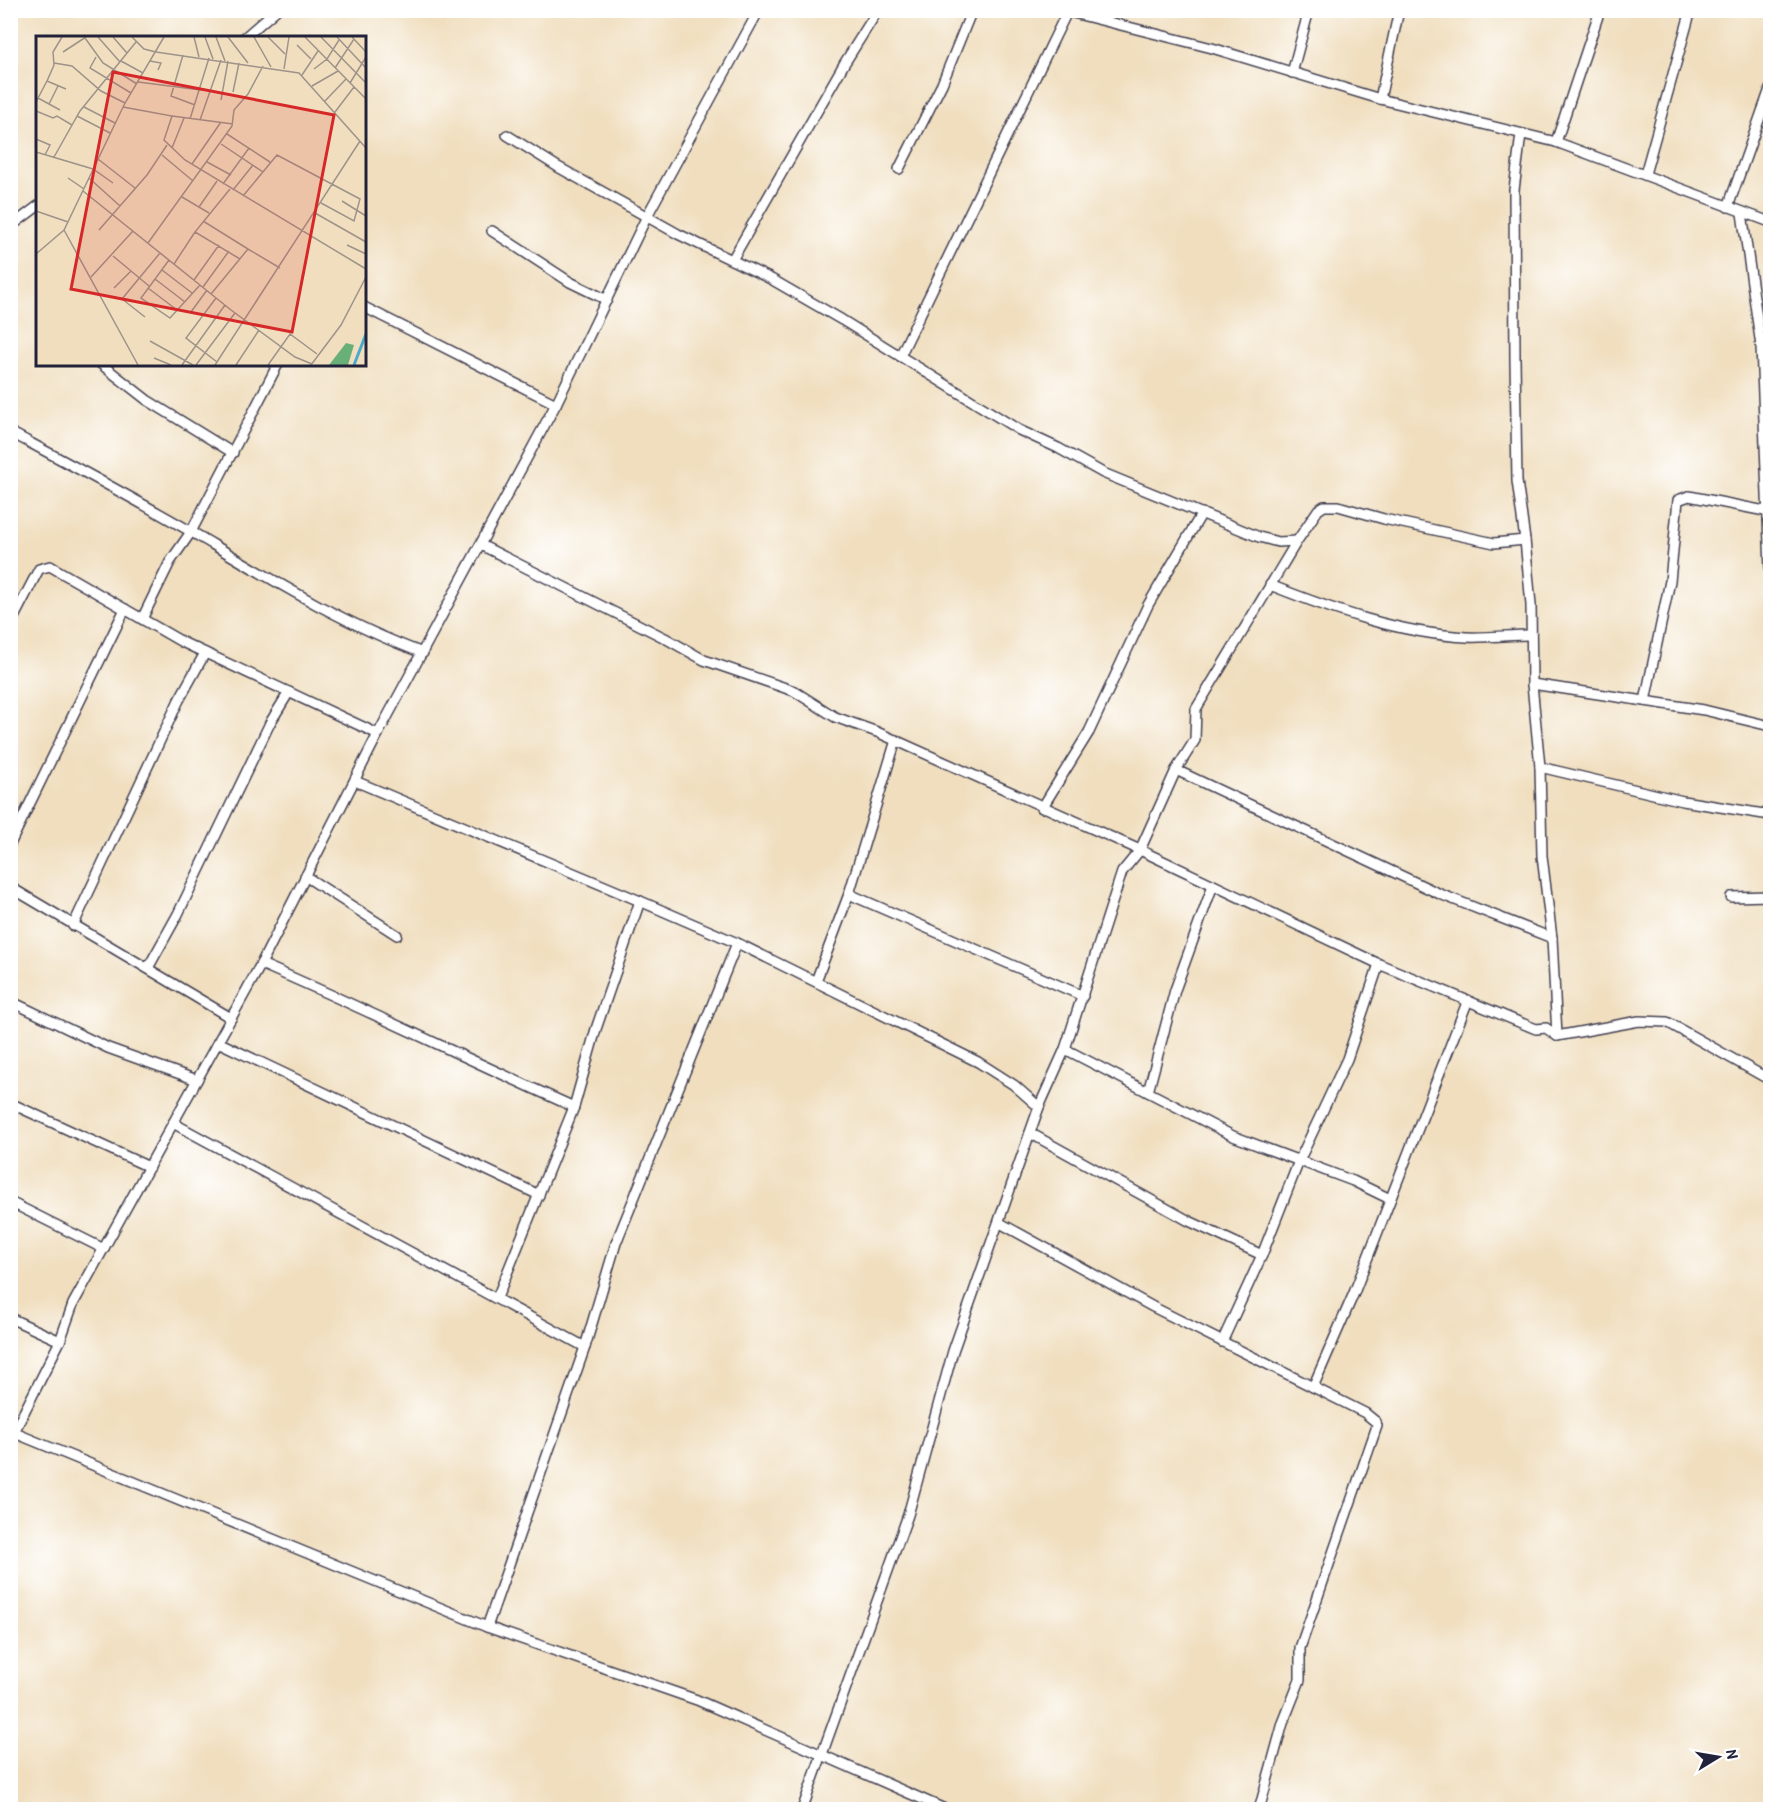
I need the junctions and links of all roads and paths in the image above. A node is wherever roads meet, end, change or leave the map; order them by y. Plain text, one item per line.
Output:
1 (276, 10) edge
2 (759, 10) edge
3 (878, 10) edge
4 (972, 10) edge
5 (1309, 10) edge
6 (1399, 10) edge
7 (1600, 10) edge
8 (1691, 10) edge
9 (1064, 11) edge
10 (246, 36) edge
11 (1292, 73) junction
12 (1770, 89) edge
13 (1380, 99) junction
14 (1521, 134) junction
15 (507, 135) dead end
16 (1556, 142) junction
17 (899, 169) dead end
18 (1645, 174) junction
19 (36, 207) edge
20 (1728, 207) junction
21 (1742, 213) junction
22 (647, 216) junction
23 (1770, 222) edge
24 (10, 226) edge
25 (492, 231) dead end
26 (732, 260) junction
27 (607, 300) junction
28 (366, 308) edge
29 (900, 356) junction
30 (104, 366) edge
31 (277, 366) edge
32 (556, 404) junction
33 (10, 432) edge
34 (233, 453) junction
35 (1769, 512) edge
36 (1202, 513) junction
37 (191, 532) junction
38 (1525, 540) junction
39 (1297, 541) junction
40 (481, 545) junction
41 (1770, 568) edge
42 (1270, 585) junction
43 (125, 609) junction
44 (142, 619) junction
45 (10, 625) edge
46 (1531, 635) junction
47 (205, 653) junction
48 (423, 653) junction
49 (1532, 684) junction
50 (289, 692) junction
51 (1645, 701) junction
52 (1770, 726) edge
53 (378, 734) junction
54 (896, 741) junction
55 (1540, 767) junction
56 (1176, 770) junction
57 (355, 782) junction
58 (1042, 808) junction
59 (1770, 815) edge
60 (10, 844) edge
61 (1140, 850) junction
62 (306, 876) junction
63 (1213, 885) junction
64 (10, 886) edge
65 (849, 894) junction
66 (1770, 896) edge
67 (1731, 897) dead end
68 (640, 901) junction
69 (73, 926) junction
70 (397, 934) dead end
71 (1552, 938) junction
72 (737, 943) junction
73 (261, 964) junction
74 (1379, 964) junction
75 (148, 968) junction
76 (816, 981) junction
77 (1083, 996) junction
78 (1468, 1000) junction
79 (10, 1001) edge
80 (231, 1018) junction
81 (1557, 1036) junction
82 (218, 1042) junction
83 (1065, 1049) junction
84 (197, 1080) junction
85 (1770, 1080) edge
86 (1148, 1092) junction
87 (10, 1103) edge
88 (574, 1107) junction
89 (1039, 1107) junction
90 (173, 1123) junction
91 (1030, 1133) junction
92 (1299, 1161) junction
93 (149, 1167) junction
94 (539, 1195) junction
95 (1390, 1199) junction
96 (10, 1202) edge
97 (1000, 1223) junction
98 (104, 1249) junction
99 (1262, 1255) junction
100 (497, 1298) junction
101 (10, 1318) edge
102 (60, 1341) junction
103 (1222, 1342) junction
104 (585, 1347) junction
105 (1313, 1387) junction
106 (12, 1435) edge
107 (487, 1627) junction
108 (823, 1755) junction
109 (802, 1809) edge
110 (947, 1809) edge
111 (1259, 1809) edge

1 - 10 street
2 - 22 street
3 - 26 street
4 - 17 street
5 - 11 street
6 - 13 street
7 - 16 street
8 - 18 street
9 - 11 street
9 - 29 street
11 - 13 street
12 - 20 street
13 - 14 street
14 - 16 street
14 - 38 street
15 - 22 street
16 - 18 street
18 - 20 street
19 - 24 street
20 - 21 street
21 - 23 street
21 - 35 street
22 - 26 street
22 - 27 street
25 - 27 street
26 - 29 street
27 - 32 street
28 - 32 street
29 - 36 street
30 - 34 street
31 - 34 street
32 - 40 street
33 - 37 street
34 - 37 street
35 - 41 street
35 - 51 street
36 - 39 street
36 - 58 street
37 - 44 street
37 - 48 street
38 - 39 street
38 - 46 street
39 - 42 street
40 - 48 street
40 - 54 street
42 - 46 street
42 - 56 street
43 - 44 street
43 - 45 street
43 - 60 street
44 - 47 street
46 - 49 street
47 - 50 street
47 - 69 street
48 - 53 street
49 - 51 street
49 - 55 street
50 - 53 street
50 - 75 street
51 - 52 street
53 - 57 street
54 - 58 street
54 - 65 street
55 - 59 street
55 - 71 street
56 - 61 street
56 - 71 street
57 - 62 street
57 - 68 street
58 - 61 street
61 - 63 street
61 - 77 street
62 - 70 street
62 - 73 street
63 - 74 street
63 - 86 street
64 - 69 street
65 - 76 street
65 - 77 street
66 - 67 street
68 - 72 street
68 - 88 street
69 - 75 street
71 - 81 street
72 - 76 street
72 - 104 street
73 - 80 street
73 - 88 street
74 - 78 street
74 - 92 street
75 - 80 street
76 - 89 street
77 - 83 street
78 - 81 street
78 - 95 street
79 - 84 street
80 - 82 street
81 - 85 street
82 - 84 street
82 - 94 street
83 - 86 street
83 - 89 street
84 - 90 street
86 - 92 street
87 - 93 street
88 - 94 street
89 - 91 street
90 - 93 street
90 - 100 street
91 - 97 street
91 - 99 street
92 - 95 street
92 - 99 street
93 - 98 street
94 - 100 street
95 - 105 street
96 - 98 street
97 - 103 street
97 - 108 street
98 - 102 street
99 - 103 street
100 - 104 street
101 - 102 street
102 - 106 street
103 - 105 street
104 - 107 street
105 - 111 street
106 - 107 street
107 - 108 street
108 - 109 street
108 - 110 street

